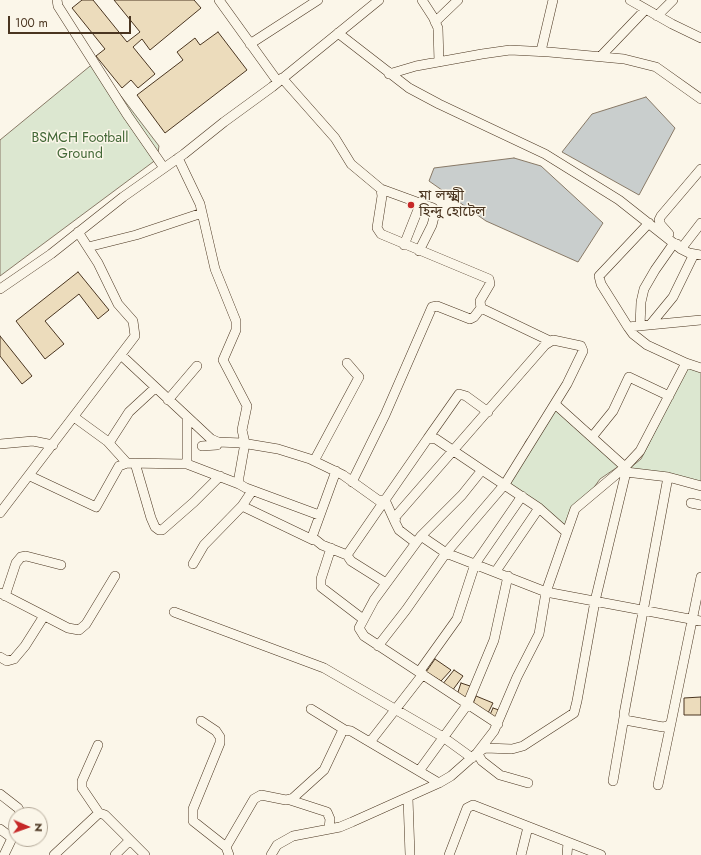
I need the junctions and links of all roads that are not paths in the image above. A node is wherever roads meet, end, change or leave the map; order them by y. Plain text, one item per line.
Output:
1 (57, 0) edge
2 (219, 0) edge
3 (318, 0) edge
4 (379, 0) edge
5 (422, 0) edge
6 (458, 0) edge
7 (553, 0) edge
8 (630, 0) edge
9 (673, 0) edge
10 (645, 10) junction
11 (657, 16) junction
12 (436, 22) junction
13 (338, 33) junction
14 (700, 37) edge
15 (250, 44) junction
16 (541, 51) junction
17 (601, 56) junction
18 (439, 62) junction
19 (389, 74) junction
20 (280, 80) junction
21 (701, 99) edge
22 (178, 158) junction
23 (164, 168) junction
24 (701, 169) edge
25 (381, 189) junction
26 (421, 202) junction
27 (202, 213) junction
28 (649, 223) junction
29 (701, 223) edge
30 (78, 232) junction
31 (404, 244) junction
32 (677, 246) junction
33 (88, 247) junction
34 (419, 251) junction
35 (698, 254) edge
36 (0, 289) edge
37 (481, 308) junction
38 (701, 320) edge
39 (650, 325) junction
40 (640, 326) junction
41 (628, 327) junction
42 (550, 341) junction
43 (121, 355) junction
44 (347, 363) dead end
45 (686, 363) junction
46 (198, 366) dead end
47 (701, 368) edge
48 (155, 388) junction
49 (669, 396) junction
50 (168, 400) junction
51 (555, 404) junction
52 (488, 412) junction
53 (74, 417) junction
54 (187, 417) junction
55 (592, 437) junction
56 (428, 438) junction
57 (218, 442) junction
58 (109, 443) junction
59 (245, 443) junction
60 (0, 444) edge
61 (53, 445) junction
62 (202, 446) dead end
63 (453, 452) junction
64 (314, 460) junction
65 (131, 463) junction
66 (187, 464) junction
67 (482, 470) junction
68 (626, 470) junction
69 (336, 471) junction
70 (30, 476) junction
71 (220, 476) junction
72 (668, 478) junction
73 (352, 482) junction
74 (239, 484) junction
75 (505, 484) junction
76 (701, 486) edge
77 (252, 491) junction
78 (522, 496) junction
79 (385, 500) junction
80 (691, 503) dead end
81 (242, 506) junction
82 (701, 506) edge
83 (539, 508) junction
84 (0, 513) edge
85 (319, 515) junction
86 (396, 522) junction
87 (566, 532) junction
88 (419, 539) junction
89 (313, 540) junction
90 (331, 548) junction
91 (446, 553) junction
92 (347, 554) junction
93 (193, 564) dead end
94 (476, 564) junction
95 (61, 565) dead end
96 (496, 571) junction
97 (115, 576) dead end
98 (508, 576) junction
99 (701, 577) edge
100 (386, 584) junction
101 (546, 592) junction
102 (2, 595) edge
103 (595, 601) junction
104 (643, 610) junction
105 (174, 612) dead end
106 (44, 616) junction
107 (363, 619) junction
108 (697, 620) edge
109 (378, 646) junction
110 (0, 657) edge
111 (421, 673) junction
112 (467, 705) junction
113 (311, 709) dead end
114 (395, 709) junction
115 (624, 717) junction
116 (201, 721) dead end
117 (671, 723) junction
118 (498, 724) junction
119 (345, 730) junction
120 (443, 737) junction
121 (370, 742) junction
122 (98, 745) dead end
123 (474, 755) junction
124 (419, 771) junction
125 (613, 782) dead end
126 (439, 783) junction
127 (528, 783) dead end
128 (658, 785) dead end
129 (0, 794) edge
130 (408, 798) junction
131 (290, 800) junction
132 (17, 807) edge
133 (99, 813) junction
134 (528, 827) junction
135 (329, 829) junction
136 (128, 838) junction
137 (568, 842) junction
138 (227, 851) edge
139 (54, 855) edge
140 (115, 855) edge
141 (144, 855) edge
142 (271, 855) edge
143 (410, 855) edge
144 (449, 855) edge
145 (521, 855) edge
146 (567, 855) edge
147 (601, 855) edge

1 - 23 street
2 - 15 street
3 - 15 street
4 - 13 street
5 - 12 street
6 - 12 street
7 - 16 street
8 - 10 street
9 - 11 street
10 - 11 street
10 - 17 street
11 - 14 street
12 - 18 street
13 - 19 street
13 - 20 street
15 - 20 street
16 - 17 street
16 - 18 street
17 - 21 street
18 - 19 street
19 - 28 street
20 - 22 street
20 - 25 street
22 - 23 street
22 - 27 street
23 - 30 street
24 - 32 street
25 - 26 street
25 - 31 street
26 - 31 street
26 - 34 street
27 - 33 street
27 - 59 street
28 - 32 street
28 - 41 street
29 - 32 street
30 - 33 street
30 - 36 street
31 - 34 street
32 - 35 street
32 - 40 street
33 - 43 street
34 - 37 street
35 - 39 street
37 - 42 street
37 - 73 street
38 - 39 street
39 - 40 street
40 - 41 street
41 - 45 street
42 - 51 street
42 - 52 street
43 - 48 street
43 - 53 street
44 - 64 street
45 - 47 street
45 - 49 street
46 - 50 street
48 - 50 street
48 - 58 street
49 - 55 street
49 - 68 street
50 - 54 street
51 - 55 street
51 - 75 street
52 - 56 street
52 - 63 street
53 - 58 street
53 - 61 street
54 - 57 street
54 - 66 street
55 - 68 street
56 - 63 street
56 - 79 street
57 - 59 street
57 - 62 street
58 - 65 street
59 - 64 street
59 - 74 street
60 - 61 street
61 - 70 street
63 - 67 street
63 - 86 street
64 - 69 street
65 - 66 street
65 - 70 street
65 - 71 street
66 - 71 street
67 - 75 street
67 - 88 street
68 - 72 street
68 - 87 street
68 - 103 street
69 - 73 street
69 - 85 street
70 - 84 street
71 - 74 street
72 - 76 street
72 - 104 street
73 - 79 street
74 - 77 street
75 - 78 street
75 - 91 street
77 - 81 street
77 - 85 street
78 - 83 street
78 - 94 street
79 - 86 street
79 - 92 street
80 - 82 street
81 - 89 street
81 - 93 street
83 - 87 street
83 - 96 street
85 - 89 street
86 - 88 street
87 - 101 street
88 - 91 street
88 - 100 street
89 - 90 street
90 - 92 street
90 - 107 street
91 - 94 street
91 - 109 street
92 - 100 street
94 - 96 street
94 - 111 street
95 - 102 street
96 - 98 street
97 - 106 street
98 - 101 street
98 - 112 street
99 - 108 street
100 - 107 street
101 - 103 street
101 - 118 street
102 - 106 street
103 - 104 street
103 - 123 street
104 - 108 street
104 - 115 street
105 - 114 street
106 - 110 street
107 - 109 street
108 - 117 street
109 - 111 street
111 - 112 street
111 - 114 street
112 - 118 street
112 - 120 street
113 - 119 street
114 - 120 street
114 - 121 street
115 - 117 street
115 - 125 street
116 - 138 street
117 - 128 street
118 - 123 street
119 - 121 street
119 - 131 street
120 - 123 street
120 - 124 street
121 - 124 street
122 - 133 street
123 - 126 street
123 - 127 street
124 - 126 street
126 - 130 street
129 - 132 street
130 - 135 street
130 - 143 street
131 - 135 street
131 - 138 street
133 - 136 street
133 - 139 street
134 - 137 street
134 - 144 street
134 - 145 street
135 - 142 street
136 - 140 street
136 - 141 street
137 - 146 street
137 - 147 street

